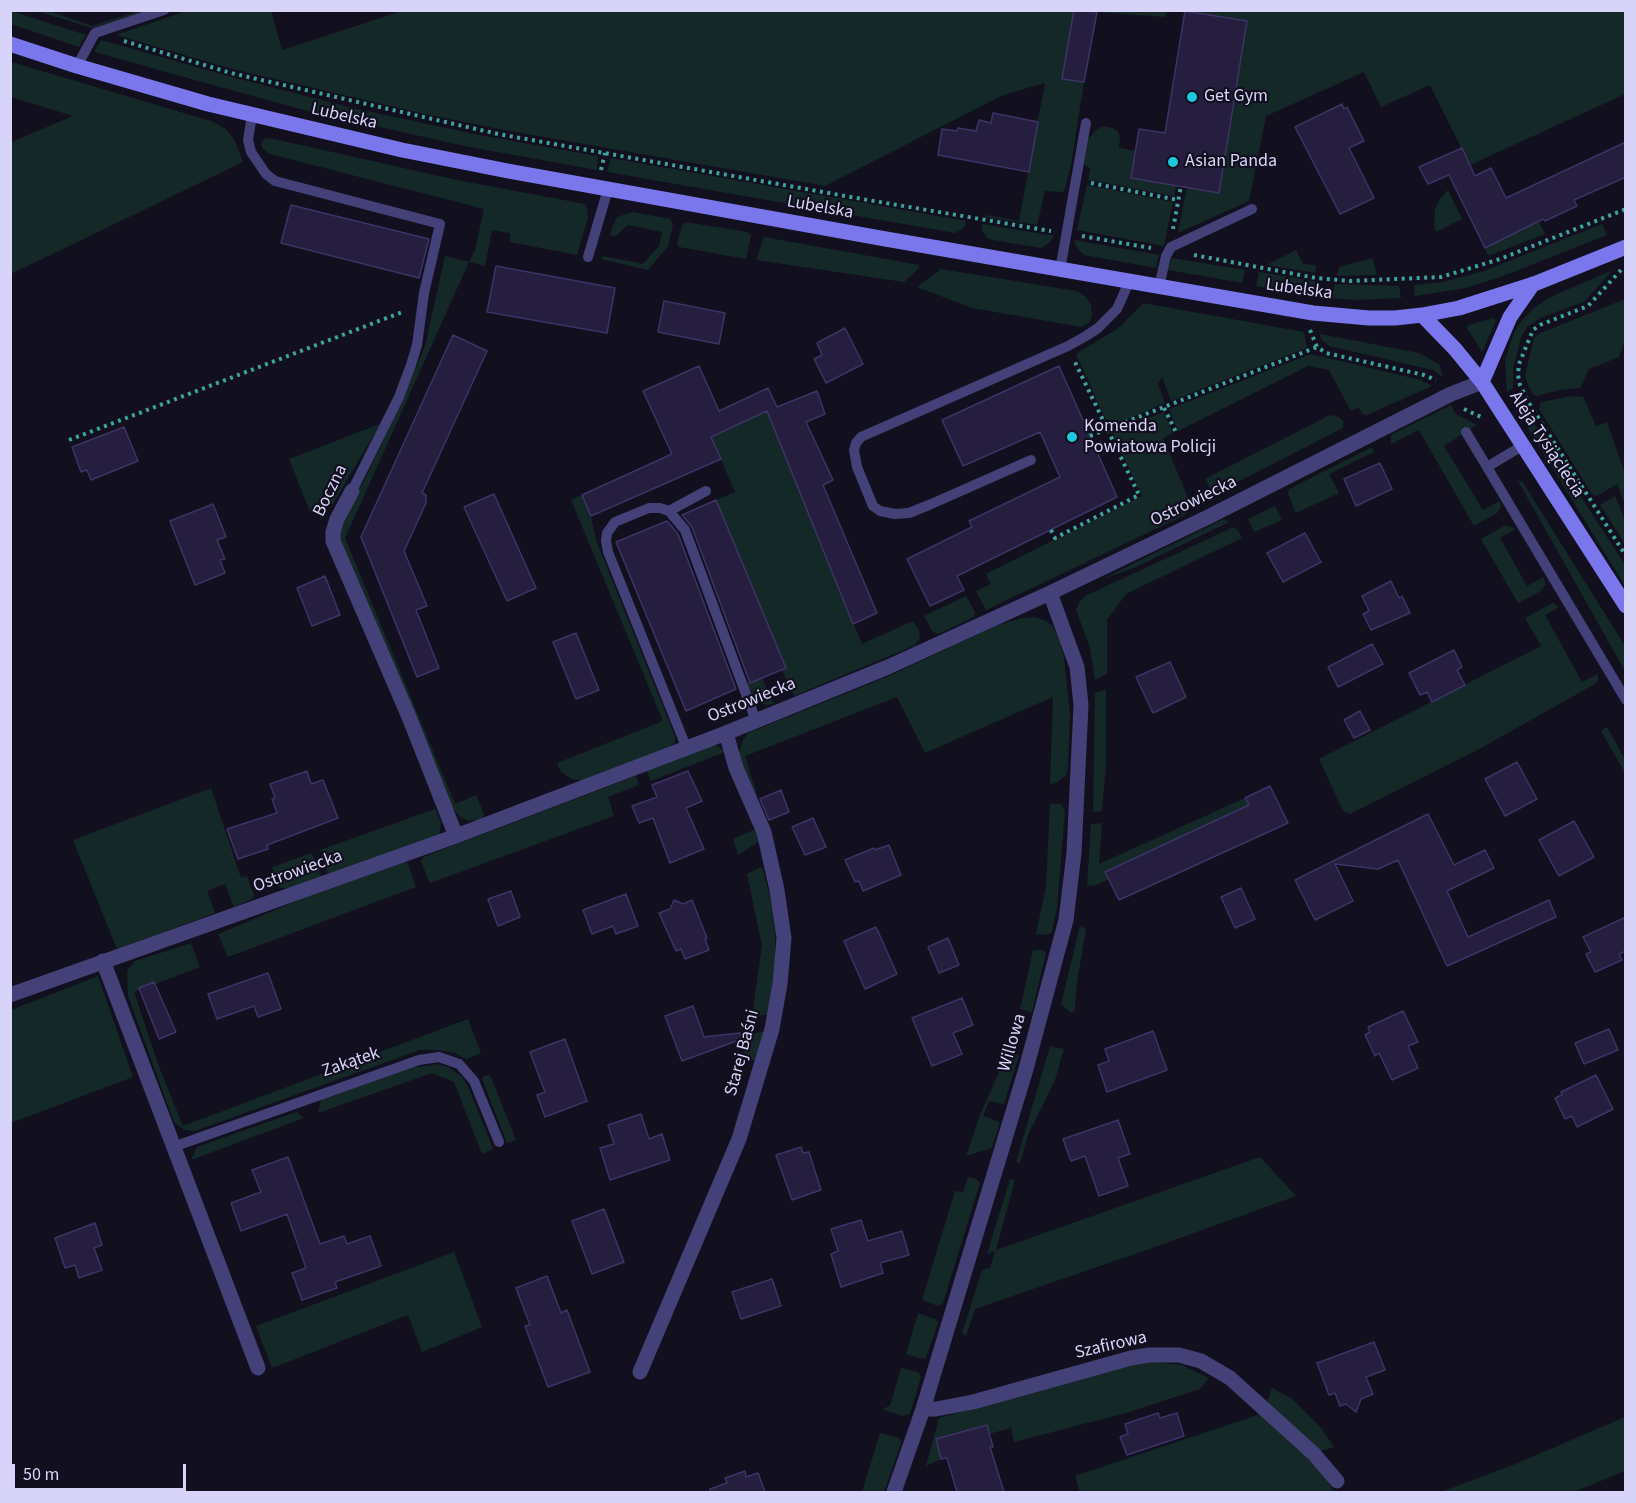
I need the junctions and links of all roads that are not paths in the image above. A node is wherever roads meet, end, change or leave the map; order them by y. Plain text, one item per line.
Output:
1 (164, 10) edge
2 (10, 44) edge
3 (77, 66) junction
4 (252, 115) junction
5 (1086, 123) dead end
6 (608, 189) junction
7 (1252, 208) dead end
8 (1626, 247) edge
9 (588, 257) dead end
10 (1060, 270) junction
11 (1129, 282) junction
12 (1534, 284) junction
13 (1159, 287) junction
14 (1422, 315) junction
15 (1482, 382) junction
16 (1466, 432) dead end
17 (1522, 446) junction
18 (1030, 460) dead end
19 (1487, 467) junction
20 (352, 491) joint
21 (706, 491) dead end
22 (669, 511) junction
23 (1050, 593) junction
24 (1626, 606) edge
25 (1625, 701) edge
26 (756, 721) junction
27 (726, 733) junction
28 (687, 749) junction
29 (456, 836) junction
30 (104, 962) junction
31 (10, 994) edge
32 (499, 1142) dead end
33 (173, 1147) junction
34 (258, 1368) dead end
35 (639, 1372) dead end
36 (922, 1409) junction
37 (1336, 1481) dead end
38 (894, 1492) edge

1 - 3 lane
2 - 3 street, Lubelska
3 - 4 street, Lubelska
4 - 6 street, Lubelska
4 - 20 lane, Boczna
5 - 10 lane
6 - 9 lane
6 - 10 street, Lubelska
7 - 13 lane
8 - 12 street, Lubelska
10 - 11 street, Lubelska
11 - 13 street, Lubelska
11 - 18 lane
12 - 14 street, Lubelska
12 - 15 street
13 - 14 street, Lubelska
14 - 15 street, Aleja Tysiąclecia
15 - 17 street, Aleja Tysiąclecia
15 - 23 street, Ostrowiecka
16 - 19 lane
17 - 19 lane
17 - 24 street, Aleja Tysiąclecia
19 - 25 lane
20 - 29 street, Boczna
21 - 22 lane
22 - 26 lane
22 - 28 lane
23 - 26 street, Ostrowiecka
23 - 36 street, Willowa
26 - 27 street, Ostrowiecka
27 - 28 street, Ostrowiecka
27 - 35 street, Starej Baśni
28 - 29 street, Ostrowiecka
29 - 30 street, Ostrowiecka
30 - 31 street, Ostrowiecka
30 - 33 street
32 - 33 lane, Zakątek
33 - 34 street
36 - 37 street, Szafirowa
36 - 38 street, Willowa

